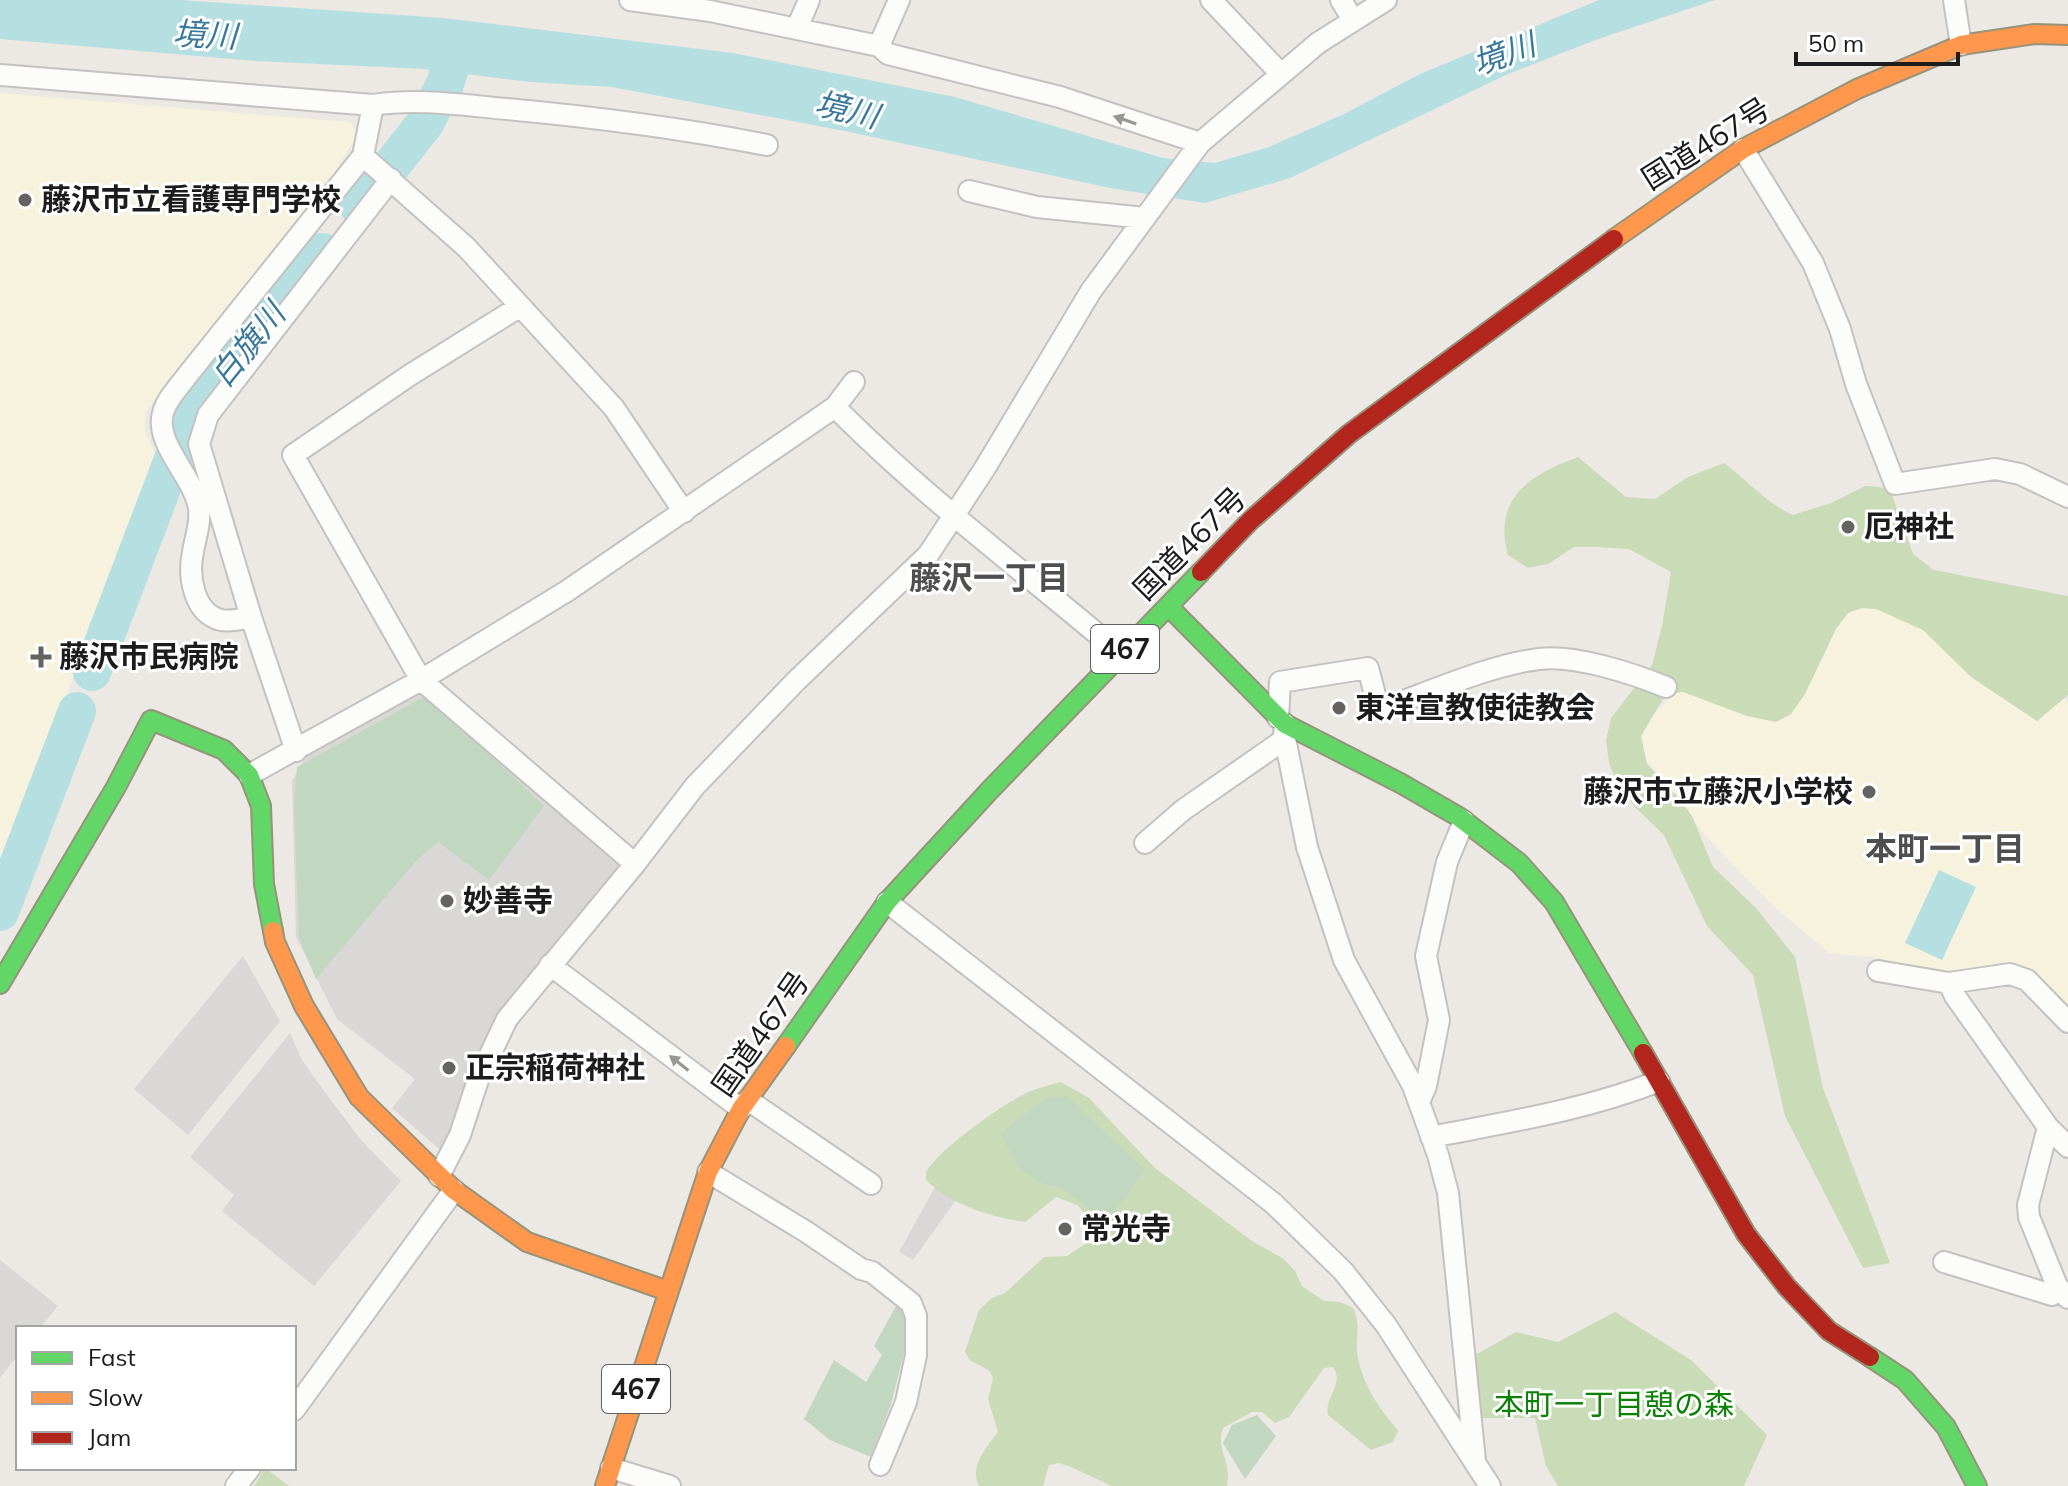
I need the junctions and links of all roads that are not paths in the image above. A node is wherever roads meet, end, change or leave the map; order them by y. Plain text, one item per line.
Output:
1 (630, 0) edge
2 (809, 0) edge
3 (899, 0) edge
4 (1211, 0) edge
5 (1341, 0) edge
6 (1386, 0) edge
7 (1954, 0) edge
8 (713, 6) edge
9 (1353, 20) junction
10 (797, 28) junction
11 (2068, 35) edge
12 (1961, 45) junction
13 (879, 46) junction
14 (1280, 73) junction
15 (0, 75) edge
16 (373, 105) junction
17 (767, 145) dead end
18 (1743, 149) junction
19 (1194, 151) junction
20 (363, 156) junction
21 (391, 179) junction
22 (969, 191) dead end
23 (1149, 213) junction
24 (519, 307) junction
25 (854, 382) dead end
26 (835, 407) junction
27 (2068, 497) edge
28 (684, 512) junction
29 (953, 518) junction
30 (1168, 606) junction
31 (251, 617) junction
32 (1121, 654) junction
33 (421, 680) junction
34 (1666, 687) dead end
35 (1282, 727) junction
36 (296, 751) junction
37 (249, 775) junction
38 (1464, 821) junction
39 (1145, 843) dead end
40 (635, 864) junction
41 (887, 902) junction
42 (550, 965) junction
43 (1878, 971) dead end
44 (1949, 983) junction
45 (0, 984) edge
46 (2068, 1022) edge
47 (1659, 1081) junction
48 (1419, 1102) junction
49 (745, 1104) junction
50 (2048, 1127) junction
51 (1431, 1137) junction
52 (2068, 1147) edge
53 (708, 1172) junction
54 (447, 1183) junction
55 (871, 1184) dead end
56 (1944, 1262) dead end
57 (668, 1291) junction
58 (2063, 1292) edge
59 (296, 1407) edge
60 (1475, 1461) junction
61 (880, 1465) dead end
62 (248, 1470) edge
63 (608, 1477) edge
64 (236, 1486) edge
65 (670, 1486) edge
66 (1490, 1486) edge
67 (1977, 1486) edge

1 - 8 street
2 - 10 street
3 - 13 street
4 - 14 street
5 - 9 street
6 - 9 street
7 - 12 street
8 - 10 street
9 - 14 street
10 - 13 street
11 - 12 main road, 国道467号 / 467
12 - 18 main road, 国道467号 / 467
19 -> 13 street
14 - 19 street
15 - 16 street
16 - 17 street
16 - 20 street
18 - 27 street
18 - 30 main road, 国道467号 / 467
19 - 23 street
20 - 21 street
20 - 31 street
21 - 24 street
21 - 31 street
22 - 23 street
23 - 29 street
24 - 28 street
24 - 33 street
25 - 26 street
26 - 28 street
26 - 29 street
28 - 33 street
29 - 32 street
29 - 40 street
30 - 32 main road, 国道467号 / 467
30 - 35 main road
31 - 36 street
32 - 41 main road, 国道467号 / 467
33 - 36 street
33 - 40 street
34 - 35 street
35 - 38 main road
35 - 39 street
35 - 48 street
36 - 37 street
37 - 45 main road
37 - 54 main road
38 - 47 main road
38 - 48 street
40 - 42 street
41 - 49 main road, 国道467号 / 467
41 - 60 street
49 -> 42 street
42 - 54 street
43 - 44 street
44 - 46 street
44 - 50 street
47 - 51 street
47 - 67 main road
48 - 51 street
49 - 53 main road, 国道467号 / 467
49 - 55 street
50 - 52 street
50 - 58 street
51 - 60 street
53 - 57 main road, 国道467号 / 467
53 - 61 street
54 - 57 main road
54 - 59 street
56 - 58 street
57 - 63 main road, 国道467号 / 467
60 - 66 street
62 - 64 street
63 - 65 street

